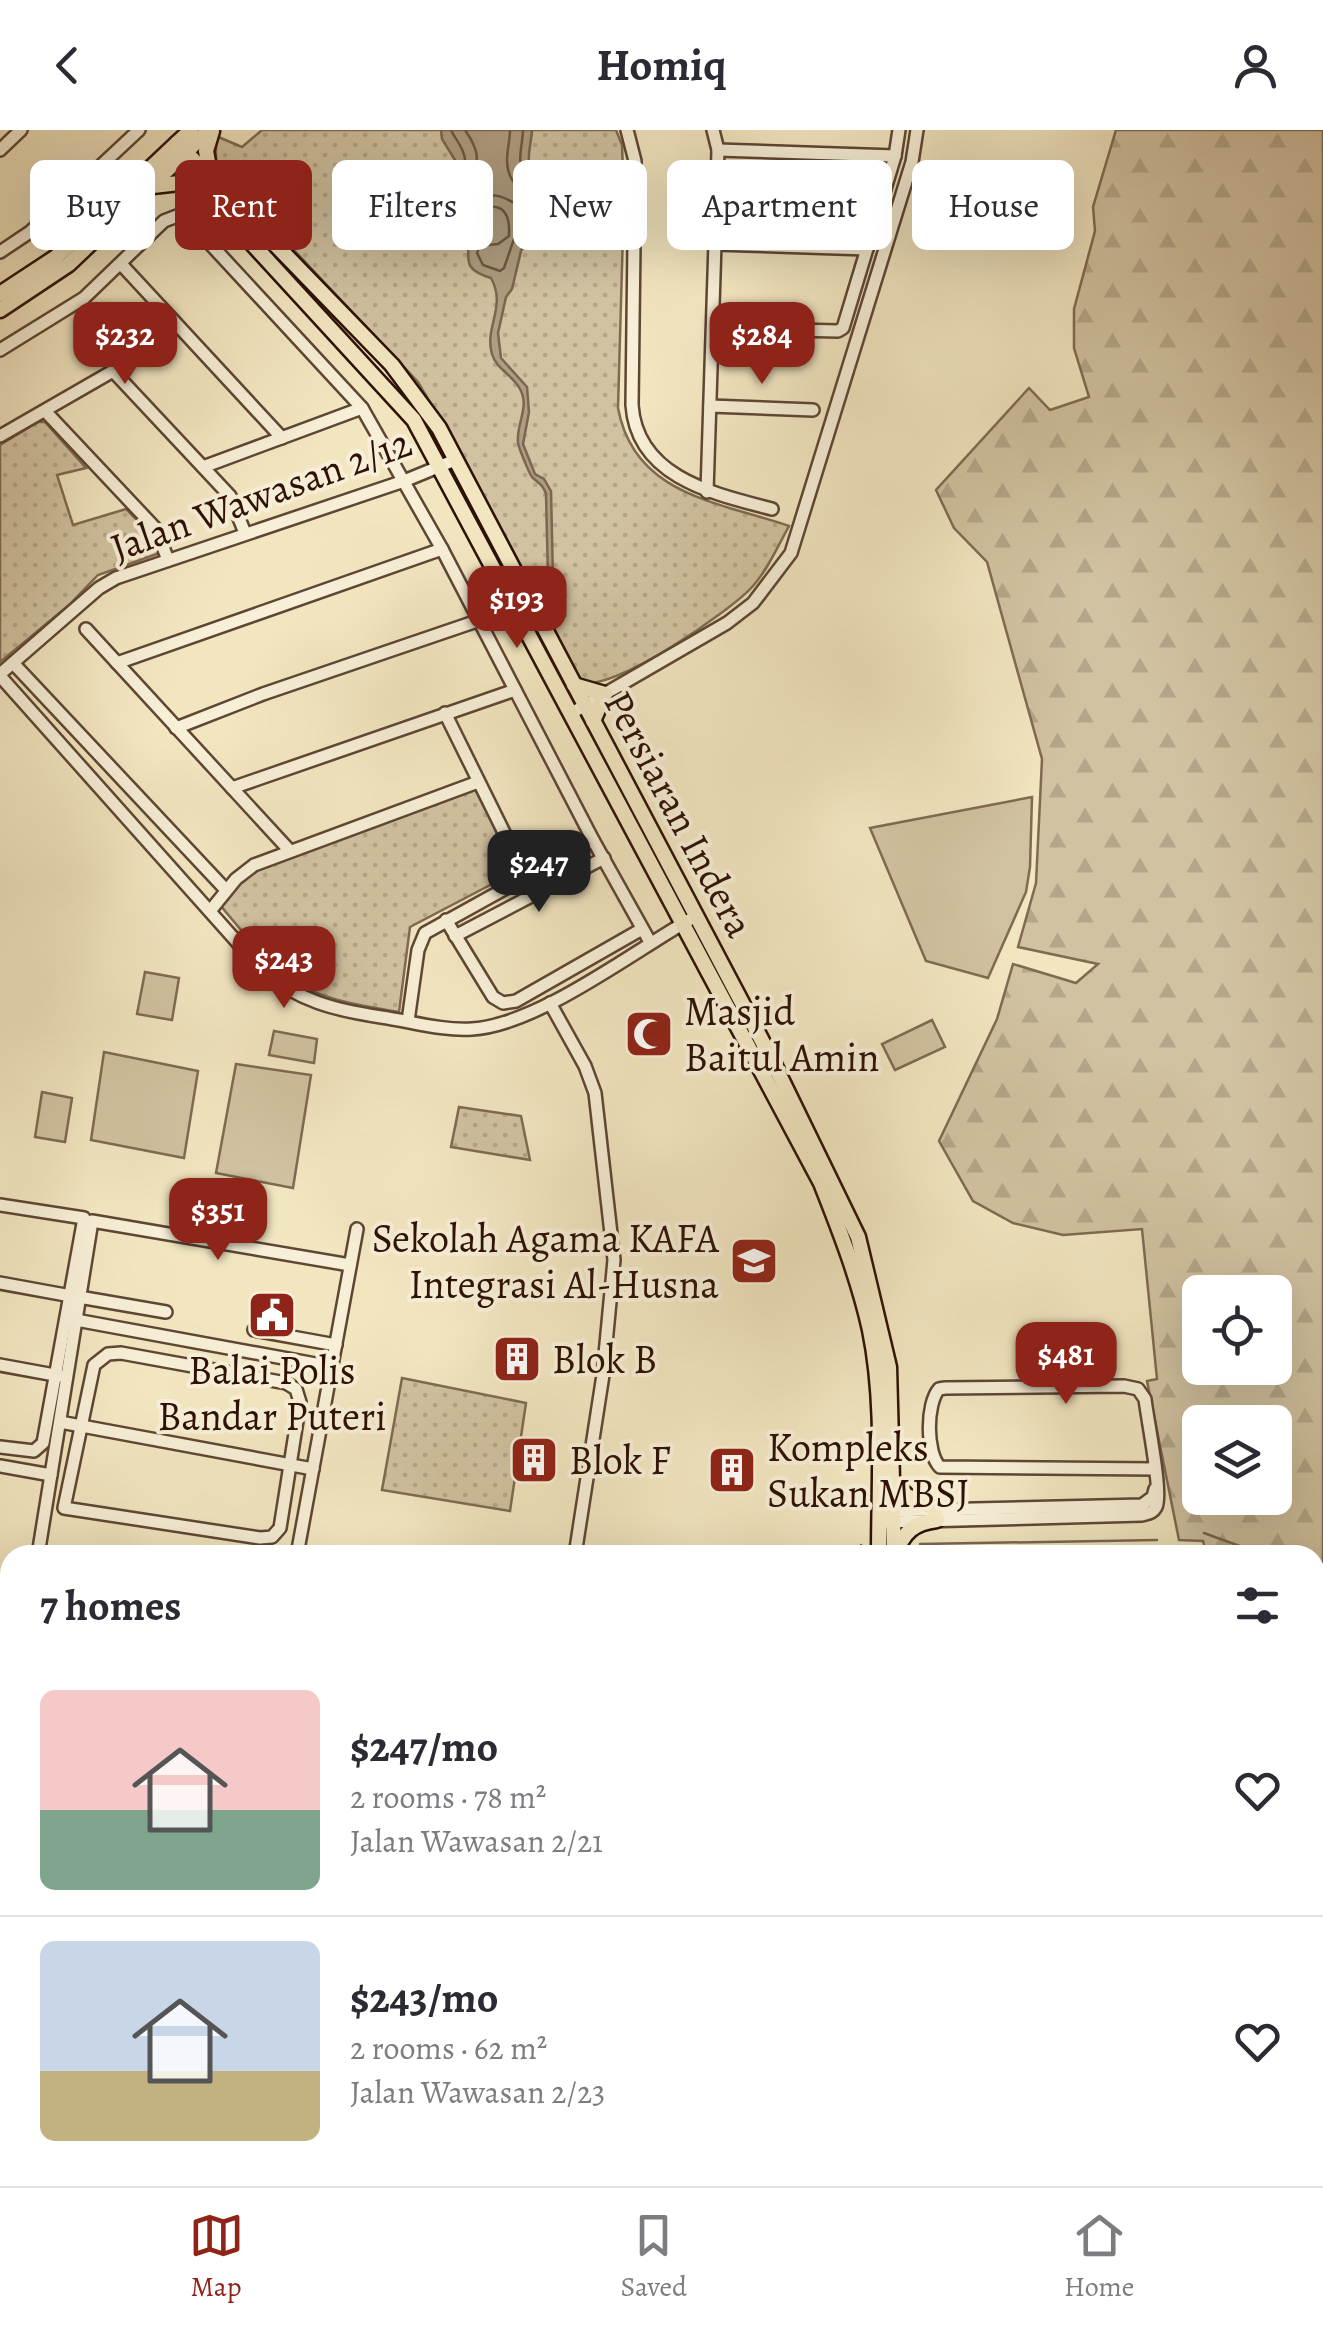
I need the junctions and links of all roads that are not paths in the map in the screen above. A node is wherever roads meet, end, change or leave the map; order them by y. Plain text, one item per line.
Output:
1 (22, 130) edge
2 (138, 130) edge
3 (192, 130) edge
4 (210, 130) edge
5 (627, 130) edge
6 (713, 130) edge
7 (899, 130) edge
8 (917, 130) edge
9 (0, 150) edge
10 (718, 150) junction
11 (177, 152) junction
12 (895, 156) junction
13 (184, 160) edge
14 (206, 160) edge
15 (718, 160) edge
16 (892, 166) edge
17 (155, 181) edge
18 (84, 250) edge
19 (265, 250) edge
20 (715, 250) edge
21 (866, 250) edge
22 (0, 252) edge
23 (121, 264) junction
24 (0, 294) edge
25 (0, 310) edge
26 (171, 318) junction
27 (712, 328) junction
28 (0, 350) edge
29 (113, 370) junction
30 (710, 406) junction
31 (362, 408) junction
32 (813, 410) dead end
33 (45, 411) junction
34 (0, 436) edge
35 (282, 438) junction
36 (448, 463) junction
37 (204, 467) junction
38 (404, 481) junction
39 (707, 492) junction
40 (772, 510) dead end
41 (245, 533) junction
42 (442, 549) junction
43 (168, 560) junction
44 (477, 620) junction
45 (86, 629) dead end
46 (13, 663) junction
47 (117, 663) junction
48 (0, 675) edge
49 (574, 685) junction
50 (515, 690) junction
51 (605, 694) junction
52 (585, 706) junction
53 (445, 713) junction
54 (570, 714) junction
55 (593, 721) junction
56 (176, 728) junction
57 (478, 782) junction
58 (232, 788) junction
59 (593, 840) junction
60 (290, 851) junction
61 (604, 858) junction
62 (526, 877) junction
63 (226, 890) junction
64 (210, 911) junction
65 (696, 916) junction
66 (446, 920) junction
67 (681, 924) junction
68 (642, 929) junction
69 (456, 936) junction
70 (650, 942) junction
71 (550, 1003) junction
72 (408, 1021) junction
73 (0, 1204) edge
74 (88, 1220) junction
75 (357, 1229) dead end
76 (350, 1265) junction
77 (0, 1283) edge
78 (75, 1297) junction
79 (166, 1312) dead end
80 (76, 1320) junction
81 (254, 1330) dead end
82 (336, 1345) junction
83 (0, 1364) edge
84 (332, 1367) junction
85 (62, 1376) junction
86 (60, 1422) junction
87 (82, 1426) junction
88 (0, 1447) edge
89 (290, 1464) junction
90 (0, 1466) edge
91 (313, 1469) junction
92 (1155, 1474) junction
93 (51, 1475) junction
94 (891, 1479) junction
95 (937, 1514) junction
96 (885, 1517) junction
97 (40, 1545) edge
98 (299, 1545) edge
99 (578, 1545) edge
100 (881, 1545) edge
101 (892, 1545) edge
102 (899, 1545) edge

1 - 9 street
2 - 22 street
3 - 11 main road
4 - 11 main road
4 - 14 main road
5 - 39 street
6 - 10 street
7 - 12 street
8 - 51 street
10 - 12 street
10 - 15 street
11 - 13 main road, Persiaran Indera
11 - 17 main road
11 - 24 main road
12 - 16 street
18 - 25 main road
19 - 36 main road, Persiaran Indera
20 - 27 street
21 - 27 street
23 - 26 street
23 - 28 street
23 - 31 street
26 - 29 street
26 - 35 street
27 - 30 street
29 - 33 street
29 - 37 street
30 - 32 street
30 - 39 street
31 - 35 street
31 - 38 street
33 - 34 street
33 - 43 street
35 - 37 street
36 - 38 street, Jalan Wawasan 2/12
36 - 49 main road, Persiaran Indera
36 - 54 main road, Persiaran Indera
37 - 41 street
38 - 41 street, Jalan Wawasan 2/12
38 - 42 street
39 - 40 street
41 - 43 street, Jalan Wawasan 2/12
42 - 44 street
42 - 47 street
43 - 46 street, Jalan Wawasan 2/12
44 - 50 street
44 - 56 street
45 - 47 street
46 - 48 street, Jalan Wawasan 2/12
46 - 63 street
47 - 56 street
48 - 64 street
49 - 51 main road
49 - 52 main road, Persiaran Indera
50 - 53 street
50 - 59 street
51 - 52 street
51 - 55 main road
52 - 54 street
52 - 55 main road, Persiaran Indera
53 - 57 street
53 - 58 street
54 - 67 main road, Persiaran Indera
55 - 65 main road, Persiaran Indera
56 - 58 street
57 - 60 street
57 - 62 street
58 - 60 street
59 - 61 street
59 - 62 street
60 - 63 street
61 - 68 street
61 - 69 street
62 - 66 street
63 - 64 street
64 - 72 street
65 - 67 street
65 - 94 main road, Persiaran Indera
66 - 69 street
66 - 72 street
67 - 70 street
67 - 96 main road, Persiaran Indera
68 - 69 street
68 - 70 street
70 - 71 street
71 - 72 street
71 - 99 street
73 - 74 street
74 - 76 street
74 - 78 street
75 - 76 street
76 - 82 street
77 - 78 street
78 - 79 street
78 - 80 street
78 - 85 street
80 - 84 street
80 - 85 street
81 - 82 street
82 - 84 street
83 - 85 street
84 - 91 street
85 - 86 street
85 - 88 street
86 - 87 street
86 - 93 street
87 - 89 street
87 - 89 street
87 - 89 street
89 - 91 street
90 - 93 street
91 - 98 street
92 - 92 street
92 - 95 street
93 - 97 street
94 - 95 main road
94 - 96 main road, Persiaran Indera
95 - 96 street
95 - 102 main road
96 - 100 main road, Persiaran Indera
96 - 101 main road, Persiaran Indera

